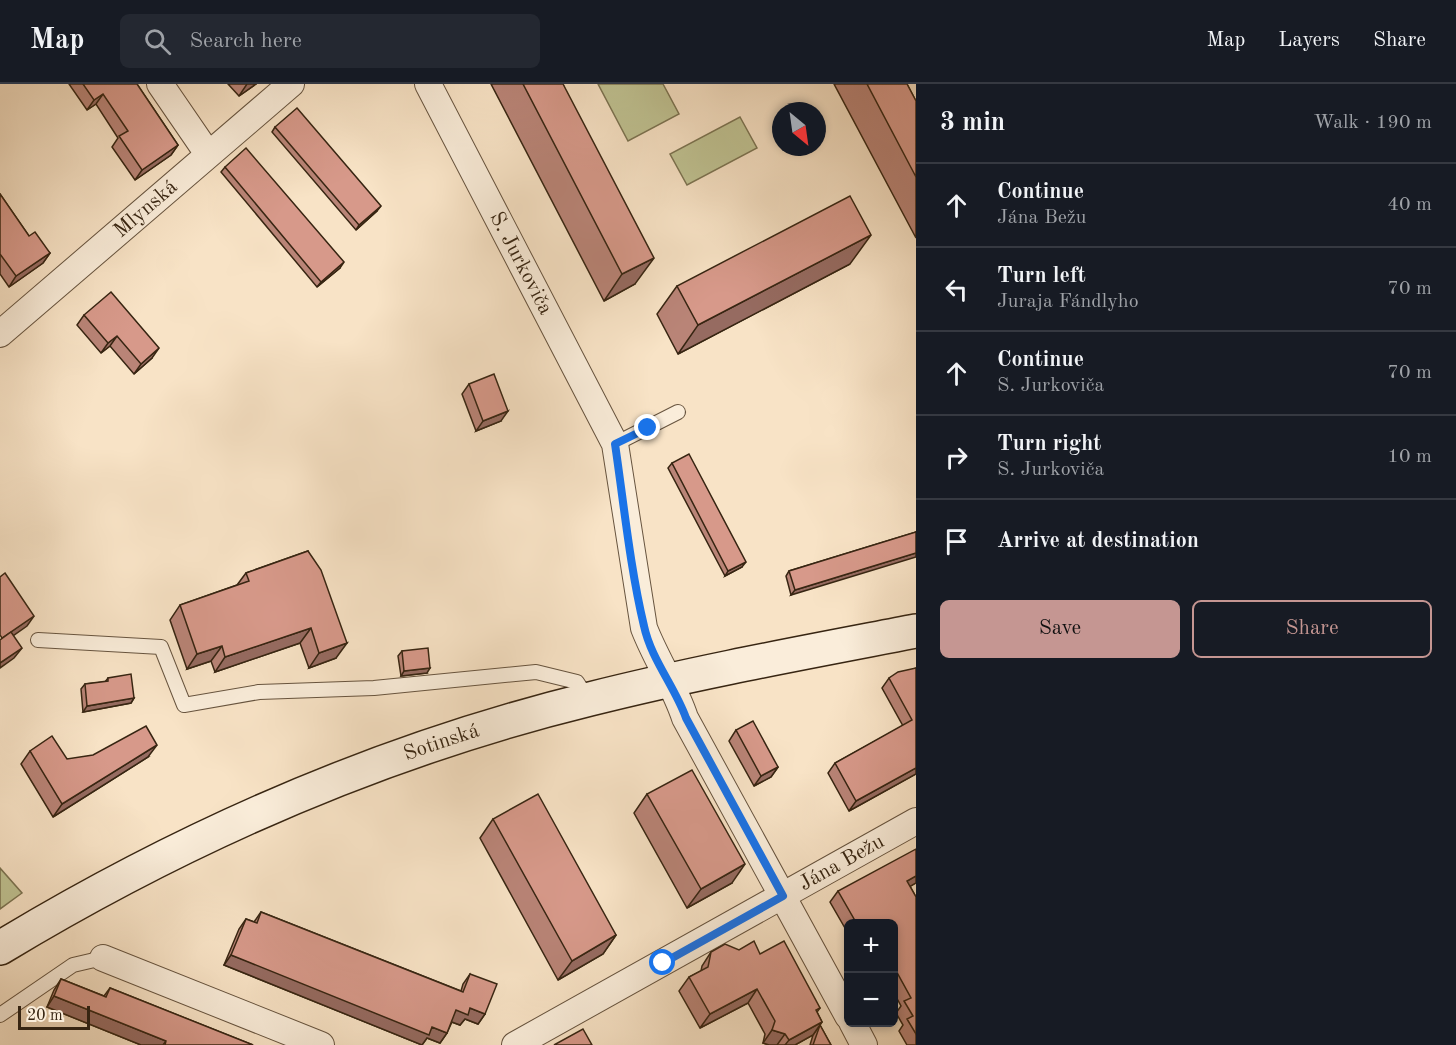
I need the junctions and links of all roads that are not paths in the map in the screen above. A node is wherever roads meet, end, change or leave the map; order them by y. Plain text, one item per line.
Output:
1 (160, 84) edge
2 (291, 84) edge
3 (428, 84) edge
4 (208, 154) junction
5 (0, 334) edge
6 (678, 412) dead end
7 (615, 444) junction
8 (916, 631) edge
9 (38, 640) dead end
10 (669, 681) junction
11 (588, 699) junction
12 (916, 821) edge
13 (783, 896) junction
14 (0, 948) edge
15 (103, 958) joint
16 (844, 1007) edge
17 (0, 1015) edge
18 (854, 1027) edge
19 (321, 1045) edge
20 (515, 1045) edge
21 (864, 1045) edge

1 - 4 street
2 - 4 street, Mlynská
3 - 7 street, S. Jurkoviča
4 - 5 street, Mlynská
6 - 7 lane
7 - 10 street, S. Jurkoviča
8 - 10 main road, Sotinská
9 - 11 lane
10 - 11 main road, Sotinská
10 - 13 street, S. Jurkoviča
11 - 14 main road, Sotinská
12 - 13 street, Jána Bežu
13 - 16 street, S. Jurkoviča
13 - 20 street, Jána Bežu
15 - 17 lane
15 - 19 street
18 - 21 street

